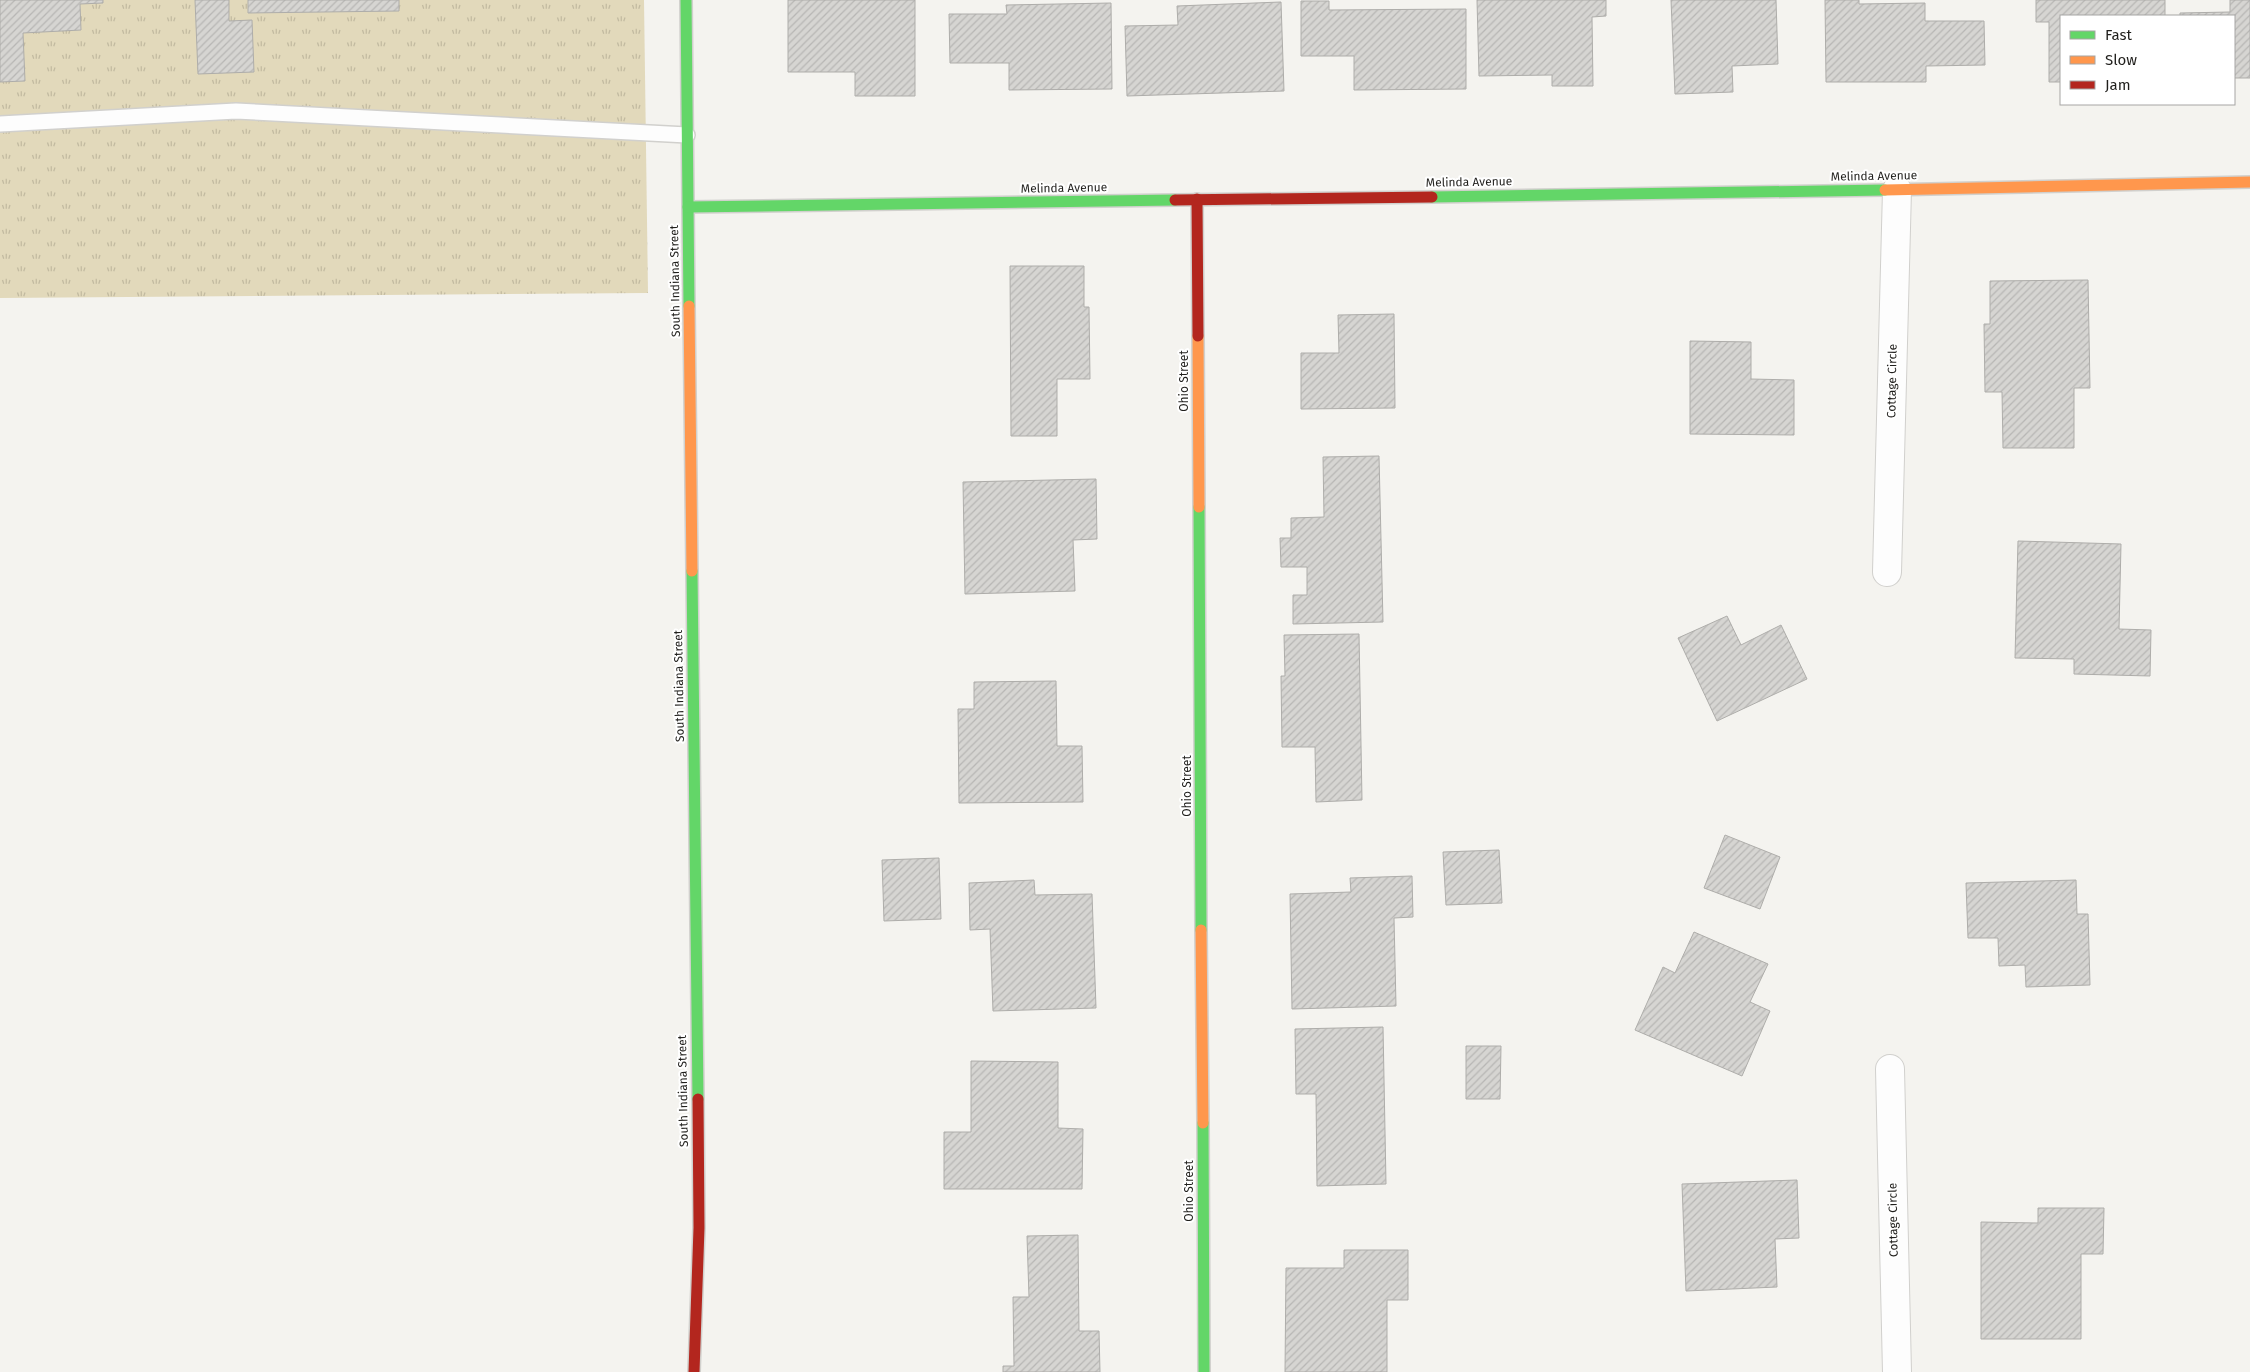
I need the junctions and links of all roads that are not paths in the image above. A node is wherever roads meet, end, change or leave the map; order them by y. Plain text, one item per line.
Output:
1 (686, 0) edge
2 (0, 124) edge
3 (687, 135) junction
4 (2250, 182) edge
5 (1897, 190) junction
6 (1197, 200) junction
7 (688, 207) junction
8 (1887, 572) dead end
9 (1890, 1069) dead end
10 (694, 1372) edge
11 (1204, 1372) edge
12 (1897, 1372) edge

1 - 3 street, South Indiana Street
2 - 3 lane
3 - 7 street, South Indiana Street
4 - 5 street, Melinda Avenue
5 - 6 street, Melinda Avenue
5 - 8 street, Cottage Circle
6 - 7 street, Melinda Avenue
6 - 11 street, Ohio Street
7 - 10 street, South Indiana Street
9 - 12 street, Cottage Circle

